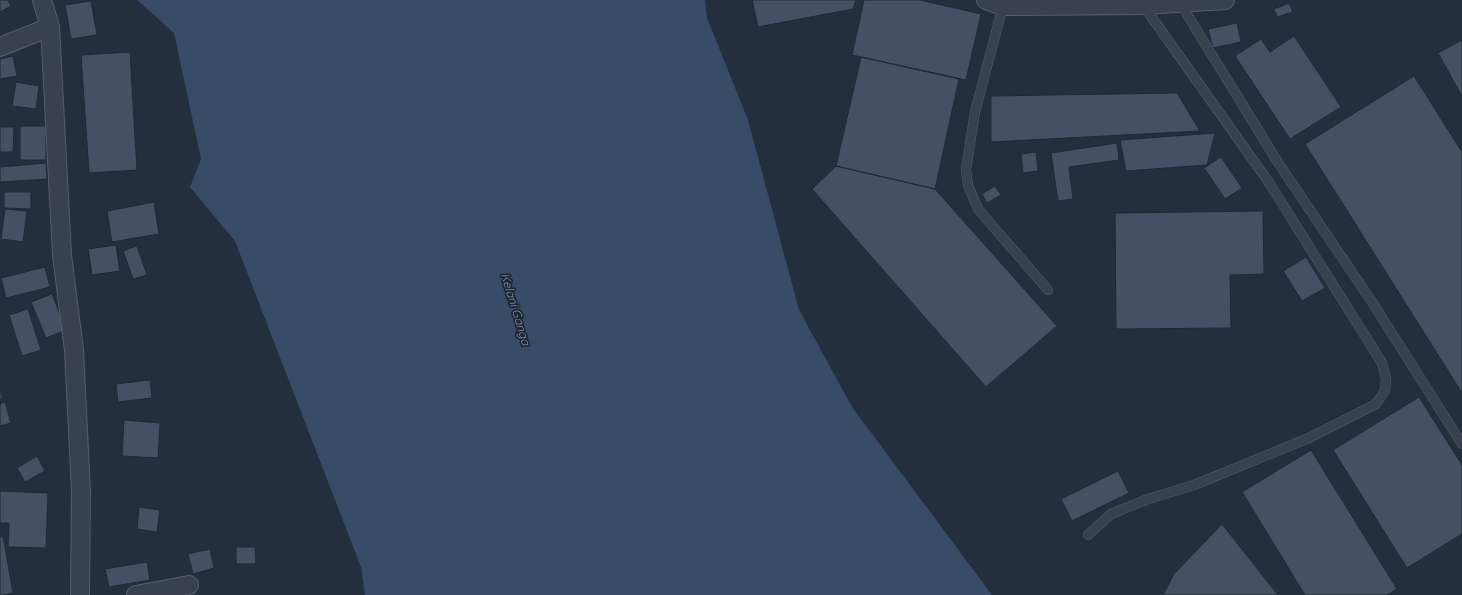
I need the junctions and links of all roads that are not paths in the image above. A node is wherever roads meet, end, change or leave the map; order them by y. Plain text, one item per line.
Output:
1 (42, 0) edge
2 (986, 0) edge
3 (1225, 0) edge
4 (1201, 1) edge
5 (1180, 3) junction
6 (1143, 5) junction
7 (1003, 6) junction
8 (50, 27) junction
9 (0, 47) edge
10 (1048, 290) dead end
11 (1462, 444) edge
12 (1088, 535) dead end
13 (189, 584) dead end
14 (170, 591) edge
15 (80, 595) edge
16 (136, 595) edge

1 - 8 street
2 - 7 street
3 - 4 street
4 - 5 street
5 - 6 street
5 - 11 lane
6 - 7 street
6 - 12 lane
7 - 10 lane
8 - 9 street
8 - 15 street
13 - 14 street
14 - 16 street

